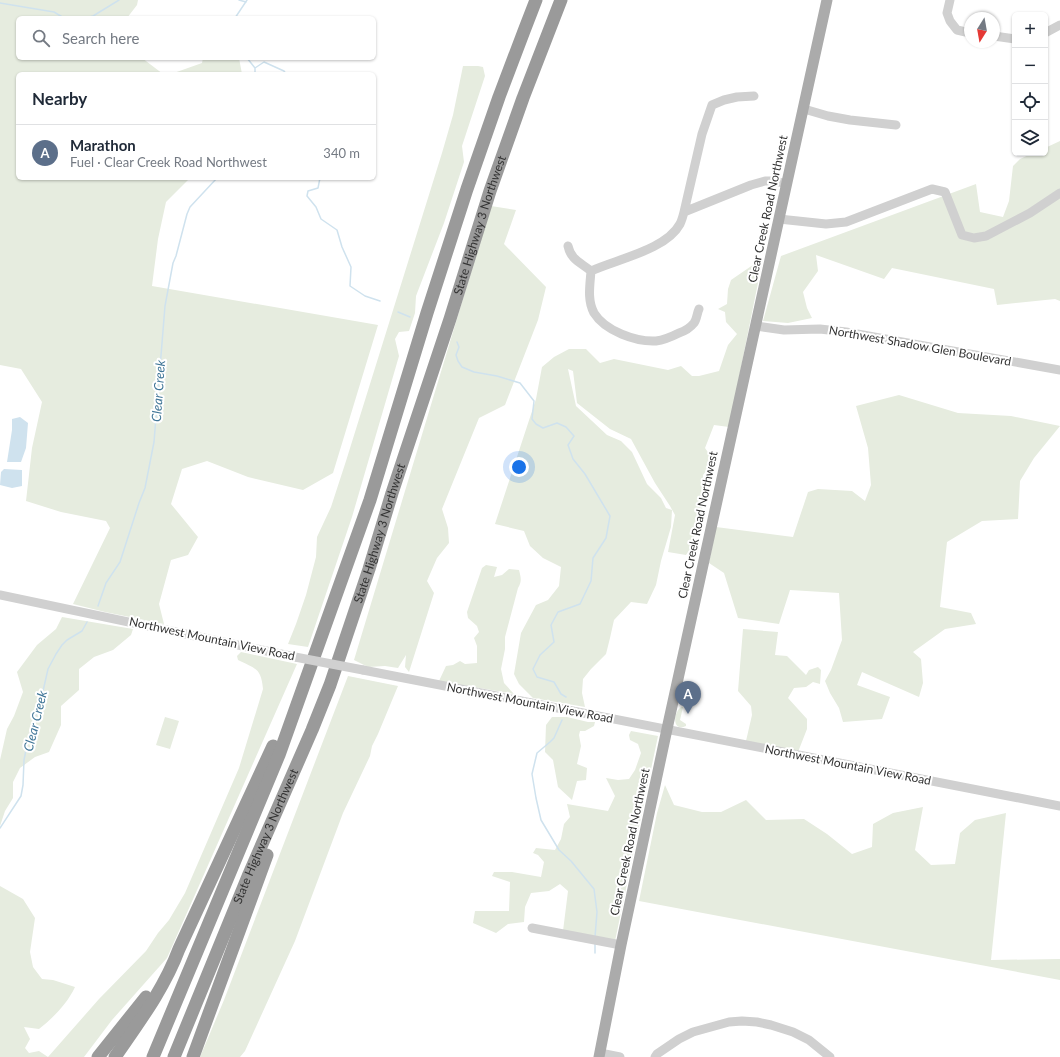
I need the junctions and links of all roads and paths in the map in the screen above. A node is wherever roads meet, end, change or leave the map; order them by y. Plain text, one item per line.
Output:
1 (536, 0) edge
2 (561, 0) edge
3 (827, 0) edge
4 (950, 0) edge
5 (1060, 25) edge
6 (1048, 31) edge
7 (964, 32) edge
8 (1000, 37) edge
9 (1012, 39) edge
10 (754, 96) dead end
11 (804, 109) junction
12 (896, 126) dead end
13 (787, 184) junction
14 (1060, 193) edge
15 (684, 212) junction
16 (779, 219) junction
17 (568, 246) dead end
18 (591, 271) junction
19 (698, 309) dead end
20 (756, 326) junction
21 (1060, 370) edge
22 (0, 595) edge
23 (310, 666) junction
24 (667, 729) junction
25 (312, 730) junction
26 (1060, 806) edge
27 (532, 928) dead end
28 (621, 945) junction
29 (179, 949) junction
30 (600, 1055) edge
31 (98, 1057) edge
32 (115, 1057) edge
33 (153, 1057) edge
34 (174, 1057) edge
35 (193, 1057) edge
36 (620, 1057) edge
37 (655, 1057) edge
38 (830, 1057) edge

1 - 23 highway, State Highway 3 Northwest
2 - 25 highway, State Highway 3 Northwest
3 - 11 main road, Clear Creek Road Northwest
4 - 7 street
5 - 6 street
8 - 9 street
10 - 15 street
11 - 12 street
11 - 13 main road, Clear Creek Road Northwest
13 - 15 street
13 - 16 main road, Clear Creek Road Northwest
14 - 16 street
15 - 18 street
16 - 20 main road, Clear Creek Road Northwest
17 - 18 street
18 - 19 street
20 - 21 street, Northwest Shadow Glen Boulevard
20 - 24 main road, Clear Creek Road Northwest
22 - 24 street, Northwest Mountain View Road, bridge
23 - 29 highway
23 - 33 highway, State Highway 3 Northwest
24 - 26 street, Northwest Mountain View Road
24 - 28 main road, Clear Creek Road Northwest
25 - 34 highway, State Highway 3 Northwest
25 - 35 highway
27 - 28 street
28 - 30 main road, Clear Creek Road Northwest
29 - 31 highway
29 - 32 highway
30 - 36 street
37 - 38 street

